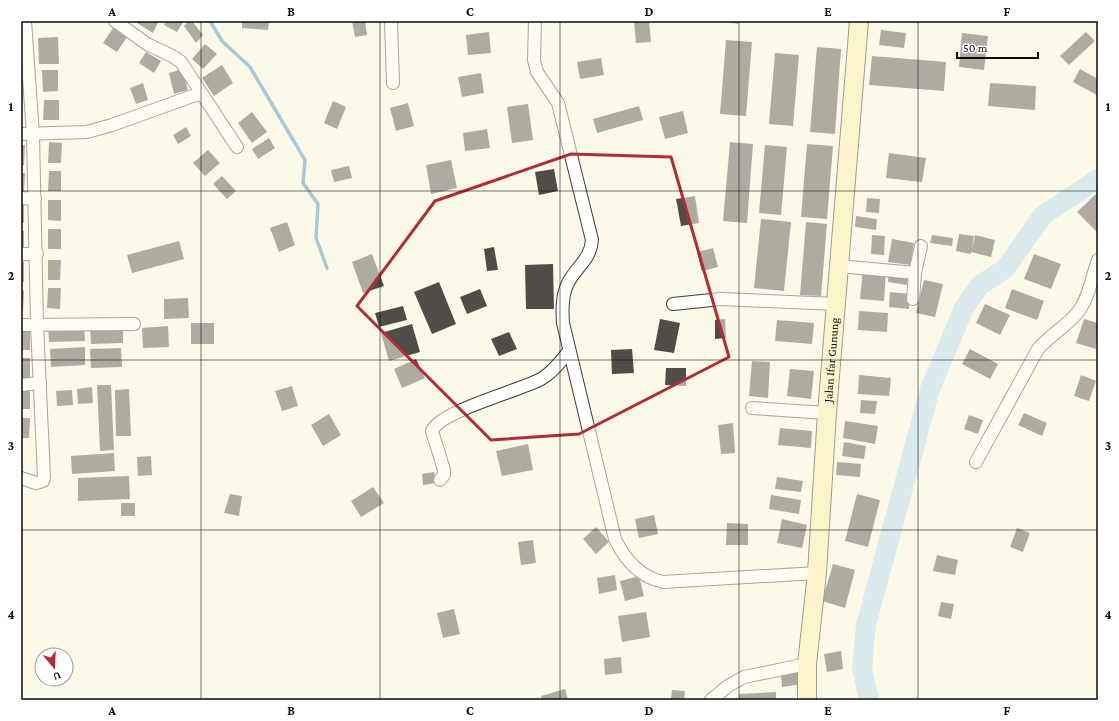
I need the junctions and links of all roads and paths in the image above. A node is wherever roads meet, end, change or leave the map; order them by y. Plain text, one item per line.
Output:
1 (25, 21) edge
2 (115, 21) edge
3 (391, 21) edge
4 (535, 21) edge
5 (859, 21) edge
6 (393, 83) dead end
7 (201, 93) junction
8 (27, 134) edge
9 (237, 147) dead end
10 (21, 198) edge
11 (35, 199) junction
12 (921, 246) dead end
13 (21, 254) edge
14 (37, 254) junction
15 (1098, 260) edge
16 (839, 266) junction
17 (915, 273) junction
18 (913, 299) dead end
19 (674, 304) dead end
20 (836, 304) junction
21 (134, 324) dead end
22 (21, 325) edge
23 (37, 325) junction
24 (569, 352) junction
25 (40, 383) junction
26 (21, 385) edge
27 (752, 408) dead end
28 (827, 413) junction
29 (976, 462) dead end
30 (21, 478) edge
31 (440, 480) dead end
32 (817, 572) junction
33 (807, 664) junction
34 (711, 700) edge
35 (807, 700) edge

1 - 8 street
2 - 7 street
3 - 6 street
4 - 24 street
5 - 16 street, Jalan Ifar Gunung
7 - 8 street
7 - 9 street
8 - 11 street
10 - 11 street
11 - 14 street
12 - 17 street
13 - 14 street
14 - 23 street
15 - 29 street
16 - 17 street
16 - 20 street, Jalan Ifar Gunung
17 - 18 street
19 - 20 street
20 - 28 street, Jalan Ifar Gunung
21 - 23 street
22 - 23 street
23 - 25 street
24 - 31 street
24 - 32 street
25 - 26 street
25 - 30 street
27 - 28 street
28 - 32 street, Jalan Ifar Gunung
32 - 33 street, Jalan Ifar Gunung
33 - 34 street
33 - 35 street, Jalan Ifar Gunung

